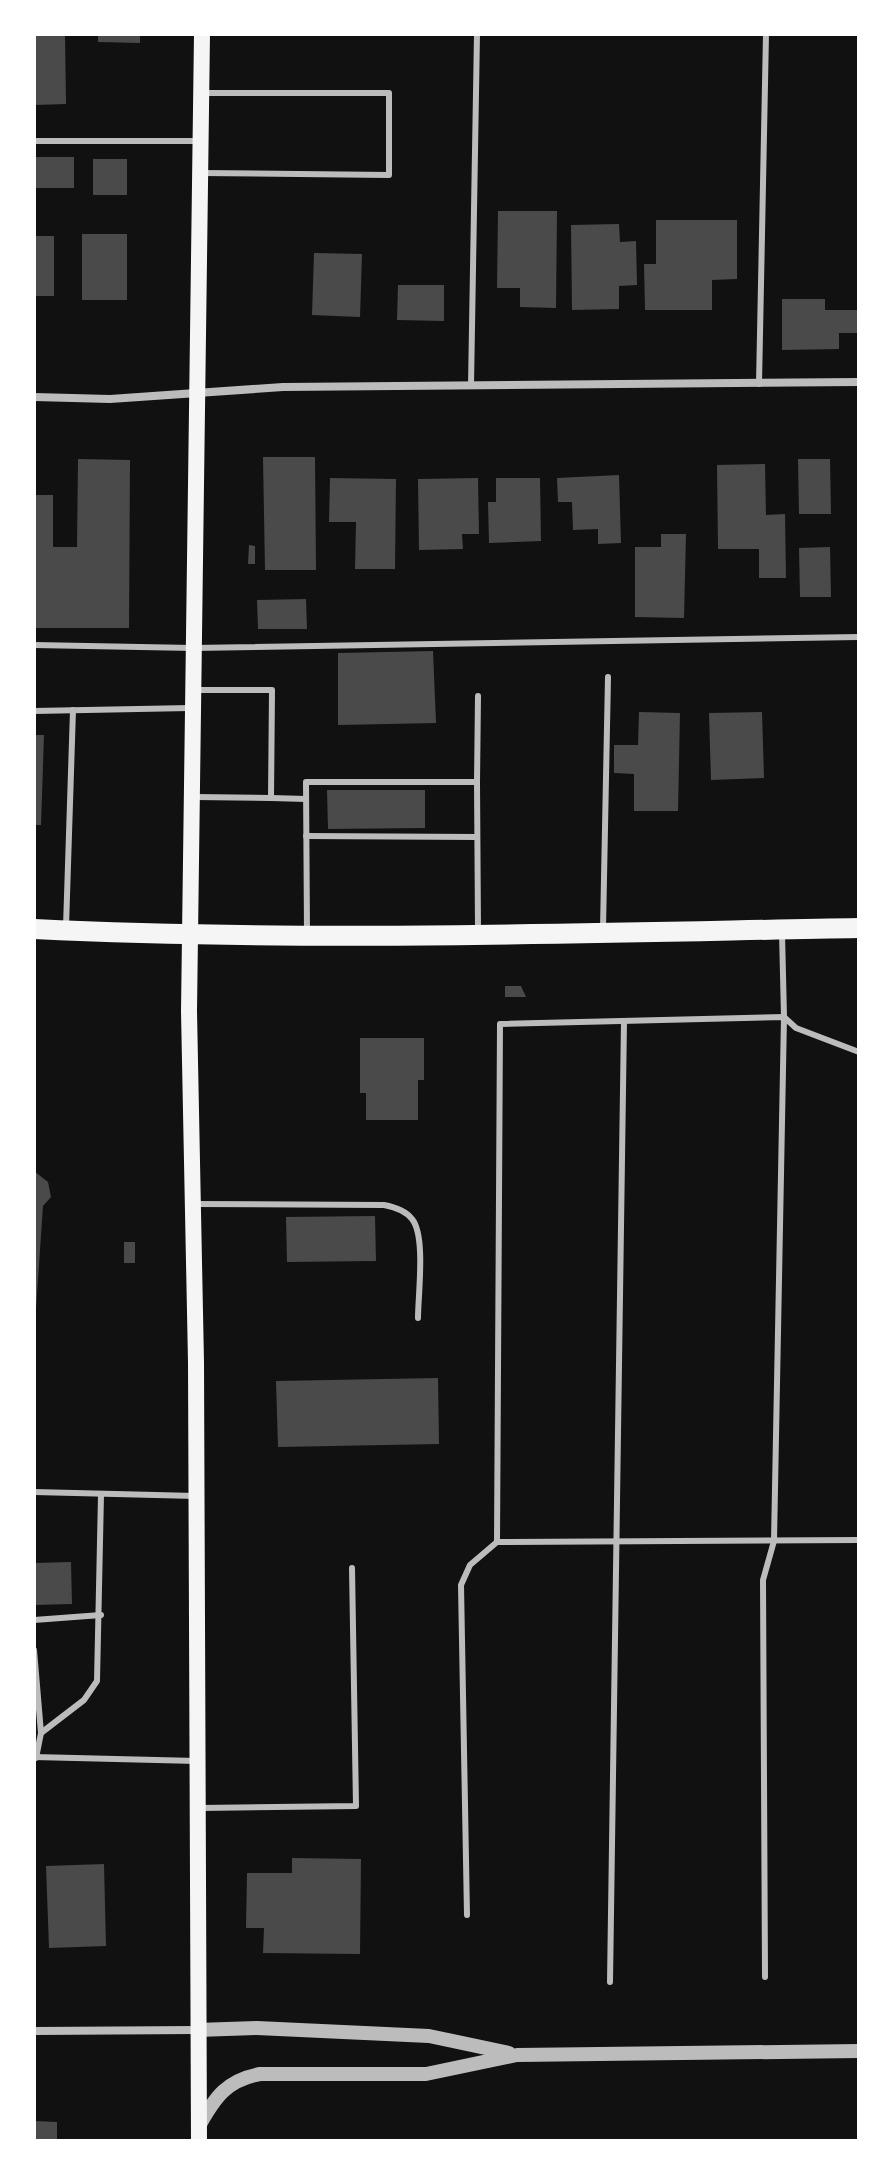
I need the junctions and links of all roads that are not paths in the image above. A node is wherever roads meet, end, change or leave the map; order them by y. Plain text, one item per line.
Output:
1 (202, 34) edge
2 (477, 34) edge
3 (766, 34) edge
4 (201, 93) junction
5 (34, 141) edge
6 (200, 141) junction
7 (200, 173) junction
8 (859, 382) edge
9 (759, 384) junction
10 (471, 386) junction
11 (197, 394) junction
12 (34, 397) edge
13 (859, 637) edge
14 (34, 645) edge
15 (193, 648) junction
16 (608, 677) dead end
17 (193, 690) junction
18 (478, 696) dead end
19 (192, 708) junction
20 (73, 710) junction
21 (34, 711) edge
22 (477, 782) junction
23 (191, 797) junction
24 (271, 798) junction
25 (306, 799) junction
26 (306, 836) junction
27 (477, 837) junction
28 (859, 928) edge
29 (34, 929) edge
30 (781, 929) junction
31 (66, 930) junction
32 (603, 933) junction
33 (190, 934) junction
34 (478, 934) junction
35 (307, 936) junction
36 (784, 1017) junction
37 (624, 1021) junction
38 (859, 1052) edge
39 (193, 1204) junction
40 (418, 1318) dead end
41 (34, 1492) edge
42 (101, 1495) junction
43 (196, 1496) junction
44 (859, 1540) edge
45 (774, 1541) junction
46 (497, 1542) junction
47 (616, 1542) junction
48 (352, 1568) dead end
49 (101, 1615) junction
50 (34, 1620) edge
51 (34, 1650) edge
52 (41, 1733) junction
53 (35, 1758) edge
54 (197, 1761) junction
55 (197, 1808) junction
56 (467, 1915) dead end
57 (765, 1977) dead end
58 (610, 1982) dead end
59 (197, 2030) junction
60 (34, 2031) edge
61 (859, 2051) edge
62 (517, 2055) junction
63 (199, 2134) edge

1 - 4 main road
2 - 10 lane
3 - 9 lane
4 - 6 main road
4 - 7 lane
5 - 6 lane
6 - 7 main road
7 - 11 main road
8 - 9 street
9 - 10 street
10 - 11 street
11 - 12 street
11 - 15 main road
13 - 15 lane
14 - 15 lane
15 - 17 main road
16 - 32 lane
17 - 19 main road
17 - 24 lane
18 - 22 lane
19 - 20 lane
19 - 23 main road
20 - 21 lane
20 - 31 lane
22 - 25 lane
22 - 27 lane
23 - 24 lane
23 - 33 main road
24 - 25 lane
25 - 26 lane
26 - 27 lane
26 - 35 lane
27 - 34 lane
28 - 30 main road
29 - 31 main road
30 - 32 main road
30 - 36 lane
31 - 33 main road
32 - 34 main road
33 - 35 main road
33 - 39 main road
34 - 35 main road
36 - 37 lane
36 - 38 lane
36 - 45 lane
37 - 46 lane
37 - 47 lane
39 - 40 lane
39 - 43 main road
41 - 42 lane
42 - 43 lane
42 - 49 lane
43 - 54 main road
44 - 45 lane
45 - 47 lane
45 - 57 lane
46 - 47 lane
46 - 56 lane
47 - 58 lane
48 - 55 lane
49 - 50 lane
49 - 52 lane
51 - 52 lane
52 - 53 lane
53 - 54 lane
54 - 55 main road
55 - 59 main road
59 - 60 street
59 - 62 street
59 - 63 main road
61 - 62 street
62 - 63 street

